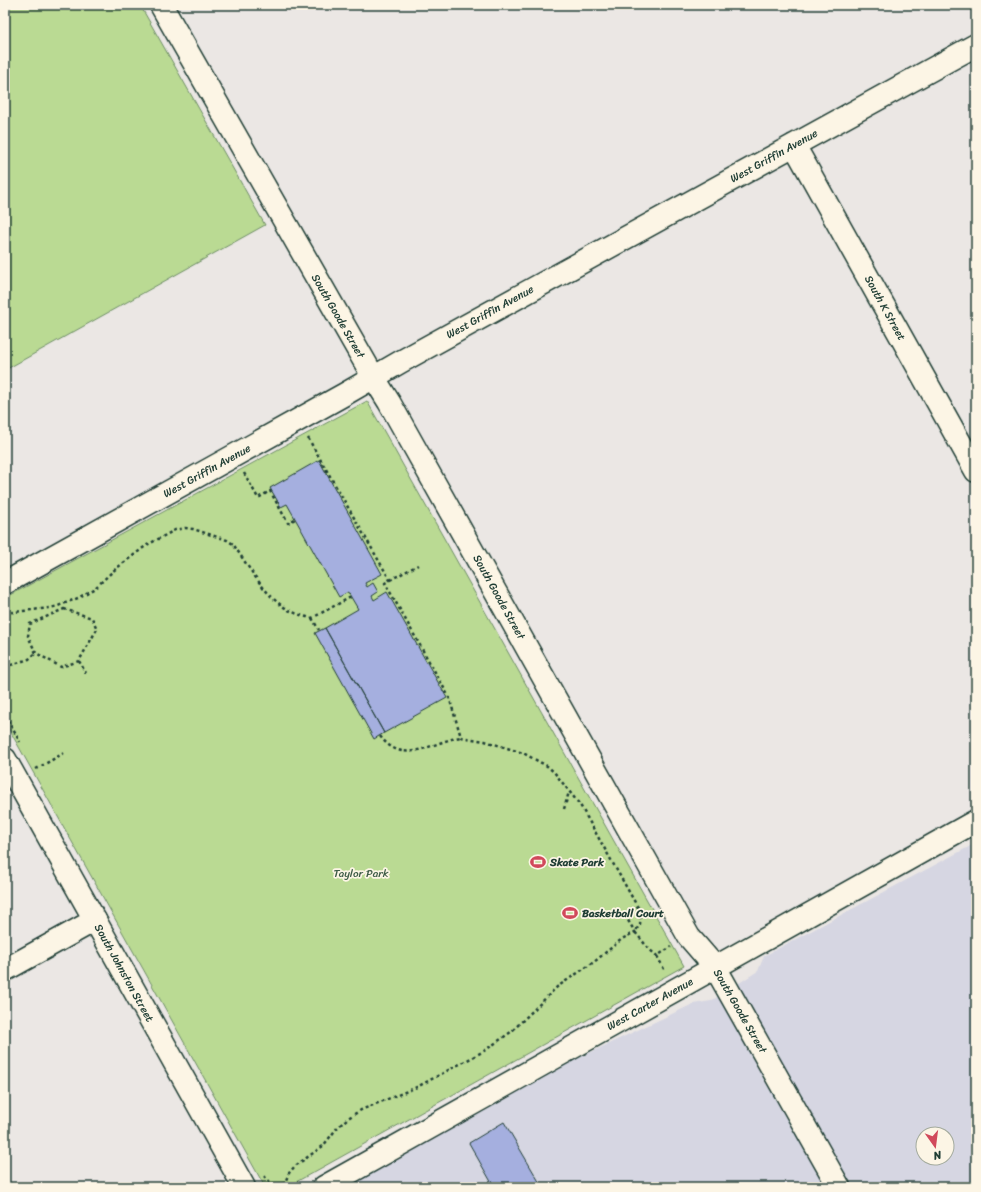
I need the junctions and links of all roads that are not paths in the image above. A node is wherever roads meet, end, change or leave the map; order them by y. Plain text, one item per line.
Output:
1 (161, 5) edge
2 (976, 45) edge
3 (794, 145) junction
4 (374, 378) junction
5 (976, 471) edge
6 (5, 583) edge
7 (5, 759) edge
8 (976, 821) edge
9 (95, 920) junction
10 (715, 967) junction
11 (5, 970) edge
12 (244, 1187) edge
13 (324, 1187) edge
14 (839, 1187) edge

1 - 4 street, South Goode Street
2 - 3 street, West Griffin Avenue
3 - 4 street, West Griffin Avenue
3 - 5 street, South K Street
4 - 6 street, West Griffin Avenue
4 - 10 street, South Goode Street
7 - 9 street, South Johnston Street
8 - 10 street, West Carter Avenue
9 - 11 street
9 - 12 street, South Johnston Street
10 - 13 street, West Carter Avenue
10 - 14 street, South Goode Street

